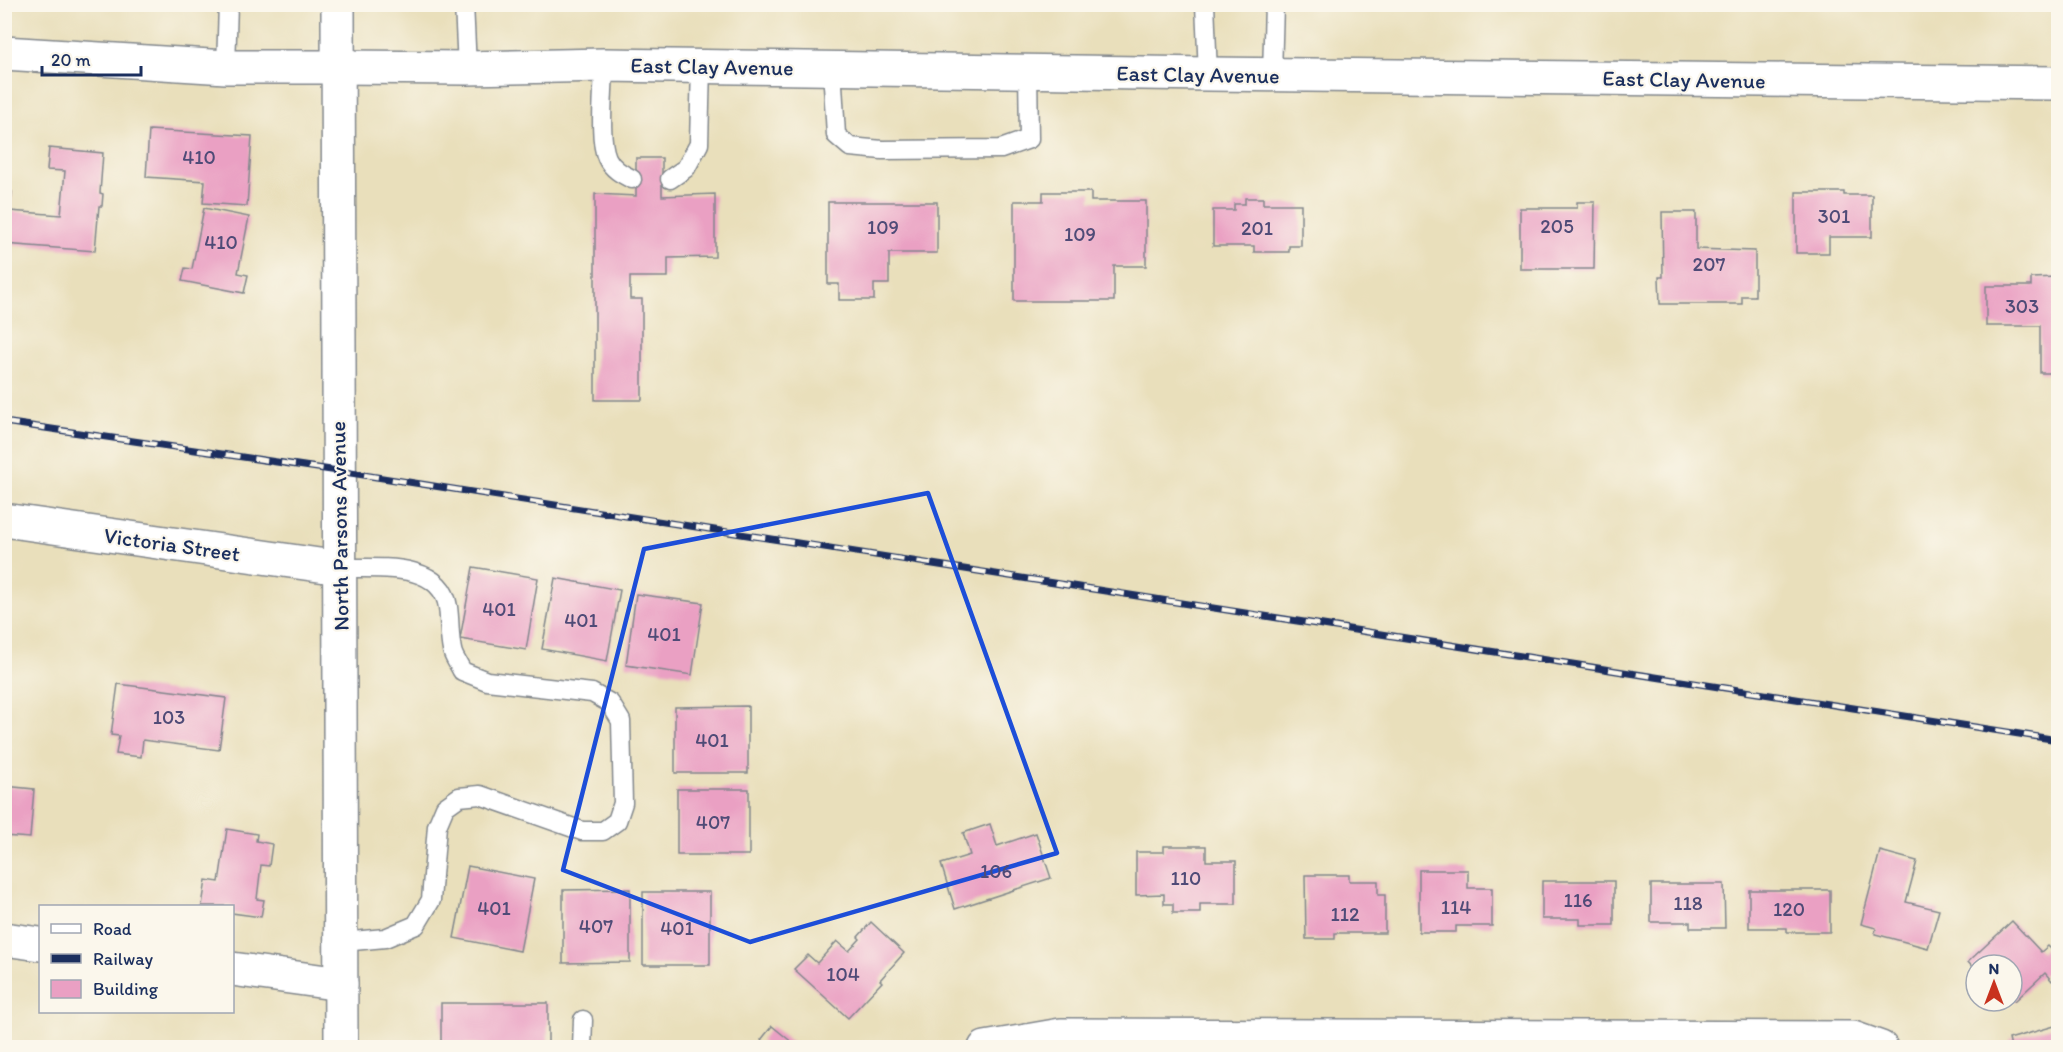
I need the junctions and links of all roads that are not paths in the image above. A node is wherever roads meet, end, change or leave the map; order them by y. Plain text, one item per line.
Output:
1 (228, 4) edge
2 (338, 4) edge
3 (464, 4) edge
4 (1205, 4) edge
5 (1274, 4) edge
6 (4, 53) edge
7 (604, 65) junction
8 (701, 66) junction
9 (226, 67) junction
10 (338, 67) junction
11 (467, 68) junction
12 (832, 68) junction
13 (1028, 71) junction
14 (1208, 74) junction
15 (1272, 75) junction
16 (2058, 82) edge
17 (670, 178) dead end
18 (632, 179) dead end
19 (4, 520) edge
20 (340, 568) junction
21 (4, 939) edge
22 (342, 942) junction
23 (39, 944) edge
24 (234, 969) edge
25 (341, 984) junction
26 (583, 1020) dead end
27 (341, 1047) edge
28 (582, 1047) edge
29 (985, 1047) edge
30 (1881, 1047) edge

1 - 9 lane
2 - 10 street, North Parsons Avenue
3 - 11 lane
4 - 14 lane
5 - 15 lane
6 - 9 street, East Clay Avenue
7 - 8 street, East Clay Avenue
7 - 11 street, East Clay Avenue
7 - 18 lane
8 - 12 street, East Clay Avenue
8 - 17 lane
9 - 10 street, East Clay Avenue
10 - 11 street, East Clay Avenue
10 - 20 street, North Parsons Avenue
12 - 13 street, East Clay Avenue
12 - 13 lane
13 - 14 street, East Clay Avenue
14 - 15 street, East Clay Avenue
15 - 16 street, East Clay Avenue
19 - 20 street, Victoria Street
20 - 22 street, North Parsons Avenue
20 - 22 lane
21 - 23 street
22 - 25 street, North Parsons Avenue
24 - 25 street
25 - 27 street, North Parsons Avenue
26 - 28 lane
29 - 30 street

